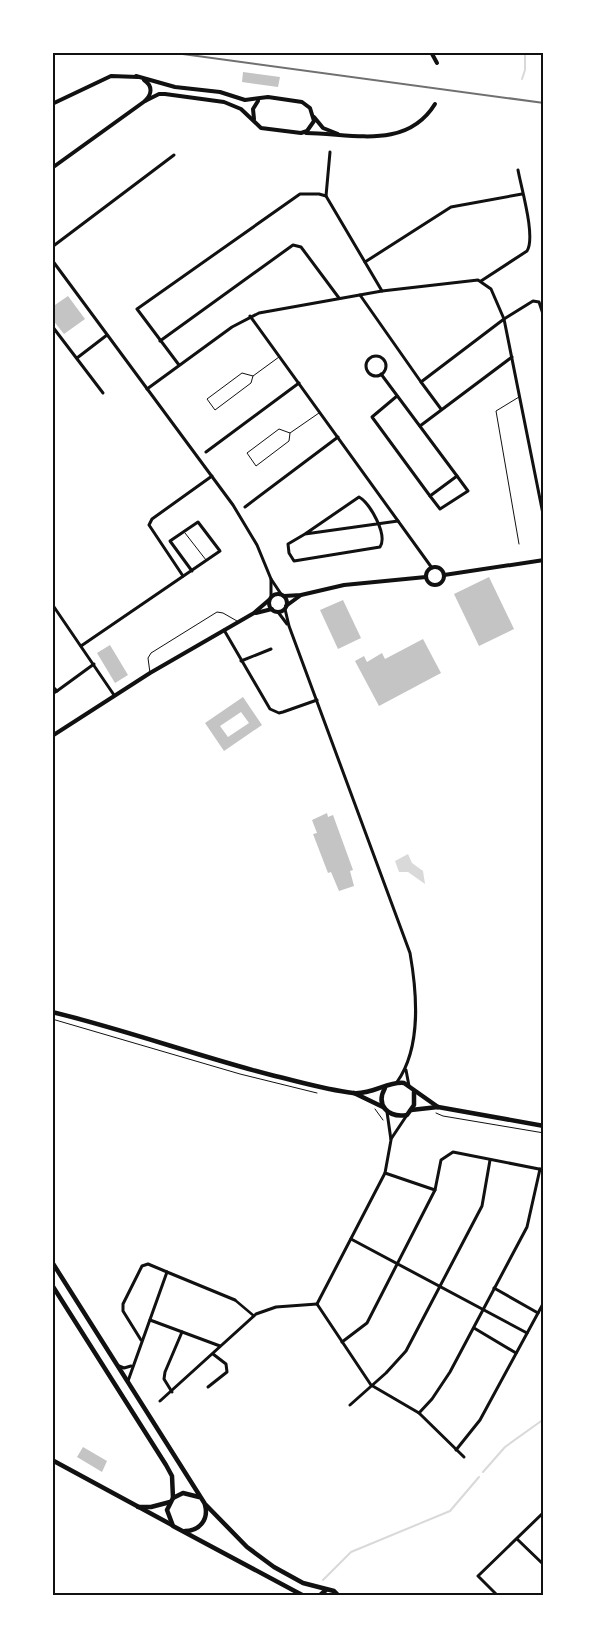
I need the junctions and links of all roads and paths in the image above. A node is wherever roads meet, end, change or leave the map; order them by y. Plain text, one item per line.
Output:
1 (431, 52) edge
2 (437, 64) dead end
3 (136, 76) junction
4 (264, 98) junction
5 (145, 102) junction
6 (52, 104) edge
7 (435, 104) dead end
8 (313, 116) junction
9 (254, 122) junction
10 (304, 133) junction
11 (342, 135) junction
12 (330, 152) dead end
13 (174, 154) dead end
14 (52, 168) edge
15 (518, 170) dead end
16 (522, 194) junction
17 (326, 196) junction
18 (52, 247) edge
19 (52, 260) edge
20 (365, 262) junction
21 (481, 281) junction
22 (382, 291) junction
23 (360, 295) junction
24 (339, 298) junction
25 (250, 316) junction
26 (544, 317) edge
27 (504, 319) junction
28 (52, 326) edge
29 (107, 335) junction
30 (160, 341) junction
31 (280, 356) junction
32 (512, 357) junction
33 (77, 358) junction
34 (179, 366) junction
35 (381, 374) junction
36 (253, 376) junction
37 (421, 382) junction
38 (299, 383) junction
39 (147, 389) junction
40 (103, 393) dead end
41 (397, 396) junction
42 (520, 397) junction
43 (441, 409) junction
44 (320, 412) junction
45 (420, 426) junction
46 (290, 433) junction
47 (338, 437) junction
48 (206, 452) dead end
49 (212, 476) junction
50 (457, 476) junction
51 (430, 496) junction
52 (245, 507) dead end
53 (544, 519) edge
54 (398, 520) junction
55 (379, 524) junction
56 (184, 531) junction
57 (305, 534) junction
58 (518, 544) dead end
59 (544, 560) edge
60 (206, 561) junction
61 (432, 568) junction
62 (192, 571) junction
63 (444, 575) junction
64 (183, 576) junction
65 (426, 577) junction
66 (271, 579) junction
67 (282, 595) junction
68 (301, 595) junction
69 (270, 598) junction
70 (52, 604) edge
71 (285, 607) junction
72 (272, 609) junction
73 (278, 612) junction
74 (254, 613) junction
75 (238, 621) junction
76 (289, 626) junction
77 (224, 630) junction
78 (81, 646) junction
79 (271, 649) dead end
80 (242, 661) junction
81 (94, 664) junction
82 (150, 674) junction
83 (52, 686) edge
84 (57, 691) junction
85 (52, 694) edge
86 (114, 695) junction
87 (316, 700) junction
88 (52, 736) edge
89 (52, 1012) edge
90 (52, 1019) edge
91 (406, 1070) junction
92 (397, 1082) junction
93 (410, 1086) junction
94 (385, 1088) junction
95 (414, 1092) junction
96 (319, 1093) dead end
97 (353, 1093) junction
98 (383, 1107) junction
99 (438, 1107) junction
100 (374, 1108) dead end
101 (411, 1110) junction
102 (387, 1112) junction
103 (432, 1112) dead end
104 (407, 1115) junction
105 (383, 1121) dead end
106 (544, 1126) edge
107 (544, 1133) edge
108 (391, 1140) junction
109 (490, 1160) junction
110 (542, 1169) edge
111 (385, 1173) junction
112 (435, 1190) junction
113 (350, 1239) junction
114 (52, 1262) edge
115 (397, 1264) junction
116 (167, 1272) junction
117 (52, 1285) edge
118 (441, 1286) junction
119 (494, 1288) junction
120 (235, 1300) joint
121 (544, 1302) edge
122 (317, 1304) junction
123 (484, 1309) junction
124 (538, 1313) junction
125 (254, 1316) junction
126 (150, 1320) junction
127 (474, 1328) junction
128 (182, 1332) junction
129 (526, 1333) junction
130 (142, 1341) junction
131 (342, 1342) junction
132 (220, 1346) junction
133 (516, 1352) junction
134 (213, 1354) junction
135 (117, 1364) junction
136 (132, 1366) junction
137 (128, 1381) junction
138 (371, 1385) junction
139 (208, 1387) dead end
140 (172, 1392) junction
141 (160, 1401) dead end
142 (350, 1405) dead end
143 (419, 1413) junction
144 (456, 1450) junction
145 (464, 1457) dead end
146 (52, 1460) edge
147 (200, 1498) junction
148 (171, 1500) junction
149 (205, 1504) junction
150 (137, 1507) junction
151 (544, 1512) edge
152 (174, 1526) junction
153 (180, 1530) junction
154 (517, 1539) junction
155 (544, 1565) edge
156 (326, 1590) junction
157 (304, 1596) edge
158 (319, 1596) edge
159 (339, 1596) edge
160 (498, 1596) edge

1 - 2 street
3 - 4 street
3 - 5 street
3 - 6 street
4 - 8 street
4 - 9 street
5 - 9 street
5 - 14 street
7 - 11 street
8 - 10 street
8 - 11 street
9 - 10 street
10 - 11 street
12 - 17 street
13 - 18 street
15 - 16 street
16 - 20 street
16 - 21 street
17 - 20 street
17 - 30 street
19 - 29 street
20 - 22 street
21 - 22 street
21 - 27 street
22 - 23 street
23 - 24 street
23 - 37 street
24 - 25 street
24 - 30 street
25 - 31 street
25 - 34 street
26 - 27 street
27 - 32 street
27 - 37 street
28 - 33 street
29 - 33 street
29 - 39 street
30 - 34 street
31 - 36 lane
31 - 38 street
32 - 42 street
32 - 43 street
33 - 40 street
34 - 39 street
35 - 35 street
35 - 41 street
36 - 36 lane
37 - 43 street
38 - 44 street
38 - 48 street
39 - 49 street
41 - 45 street
41 - 51 street
42 - 53 street
42 - 58 lane
43 - 45 street
44 - 46 lane
44 - 47 street
45 - 50 street
46 - 46 lane
47 - 52 street
47 - 54 street
49 - 64 street
49 - 66 street
50 - 51 street
50 - 51 street
54 - 55 street
54 - 61 street
55 - 57 street
55 - 57 street
55 - 57 street
56 - 60 lane
56 - 60 street
56 - 62 street
59 - 63 street
60 - 62 street
61 - 63 street
61 - 65 street
62 - 64 street
63 - 65 street
64 - 78 street
65 - 68 street
66 - 67 street
66 - 69 street
67 - 68 street
67 - 69 street
67 - 71 street
68 - 71 street
69 - 72 street
69 - 74 street
70 - 78 street
71 - 73 street
71 - 76 street
72 - 73 street
72 - 74 street
73 - 76 street
74 - 75 street
75 - 77 street
75 - 82 lane
76 - 87 street
77 - 80 street
77 - 82 street
78 - 81 street
79 - 80 street
80 - 87 street
81 - 84 street
81 - 86 street
82 - 86 street
83 - 84 street
84 - 85 street
86 - 88 street
87 - 91 street
89 - 97 main road
90 - 96 path
91 - 92 street
91 - 93 street
92 - 93 main road
92 - 94 main road
93 - 95 main road
94 - 97 main road
94 - 98 main road
95 - 99 main road
95 - 101 main road
97 - 98 main road
98 - 102 main road
99 - 101 main road
99 - 106 main road
100 - 105 path
101 - 104 main road
102 - 104 main road
102 - 108 street
103 - 107 path
104 - 108 street
108 - 111 street
109 - 110 street
109 - 112 street
109 - 118 street
110 - 119 street
111 - 112 street
111 - 113 street
112 - 115 street
113 - 115 street
113 - 122 street
114 - 135 main road
115 - 118 street
115 - 131 street
116 - 120 street
116 - 126 street
116 - 130 street
117 - 148 main road
118 - 123 street
118 - 138 street
119 - 123 street
119 - 124 street
120 - 125 street
121 - 124 street
122 - 125 street
122 - 131 street
123 - 127 street
123 - 129 street
124 - 129 street
125 - 132 street
126 - 128 street
126 - 130 street
127 - 133 street
127 - 143 street
128 - 132 street
128 - 140 street
129 - 133 street
130 - 136 street
131 - 138 street
132 - 134 street
133 - 144 street
134 - 139 street
134 - 140 street
135 - 136 street
135 - 137 main road
136 - 137 street
137 - 147 main road
138 - 142 street
138 - 143 street
140 - 141 street
143 - 144 street
144 - 145 street
146 - 150 main road
147 - 148 main road
147 - 149 main road
148 - 150 main road
148 - 152 main road
149 - 153 main road
149 - 156 main road
150 - 152 main road
151 - 154 street
152 - 153 main road
153 - 157 main road
154 - 155 street
154 - 160 street
156 - 158 main road
156 - 159 main road

